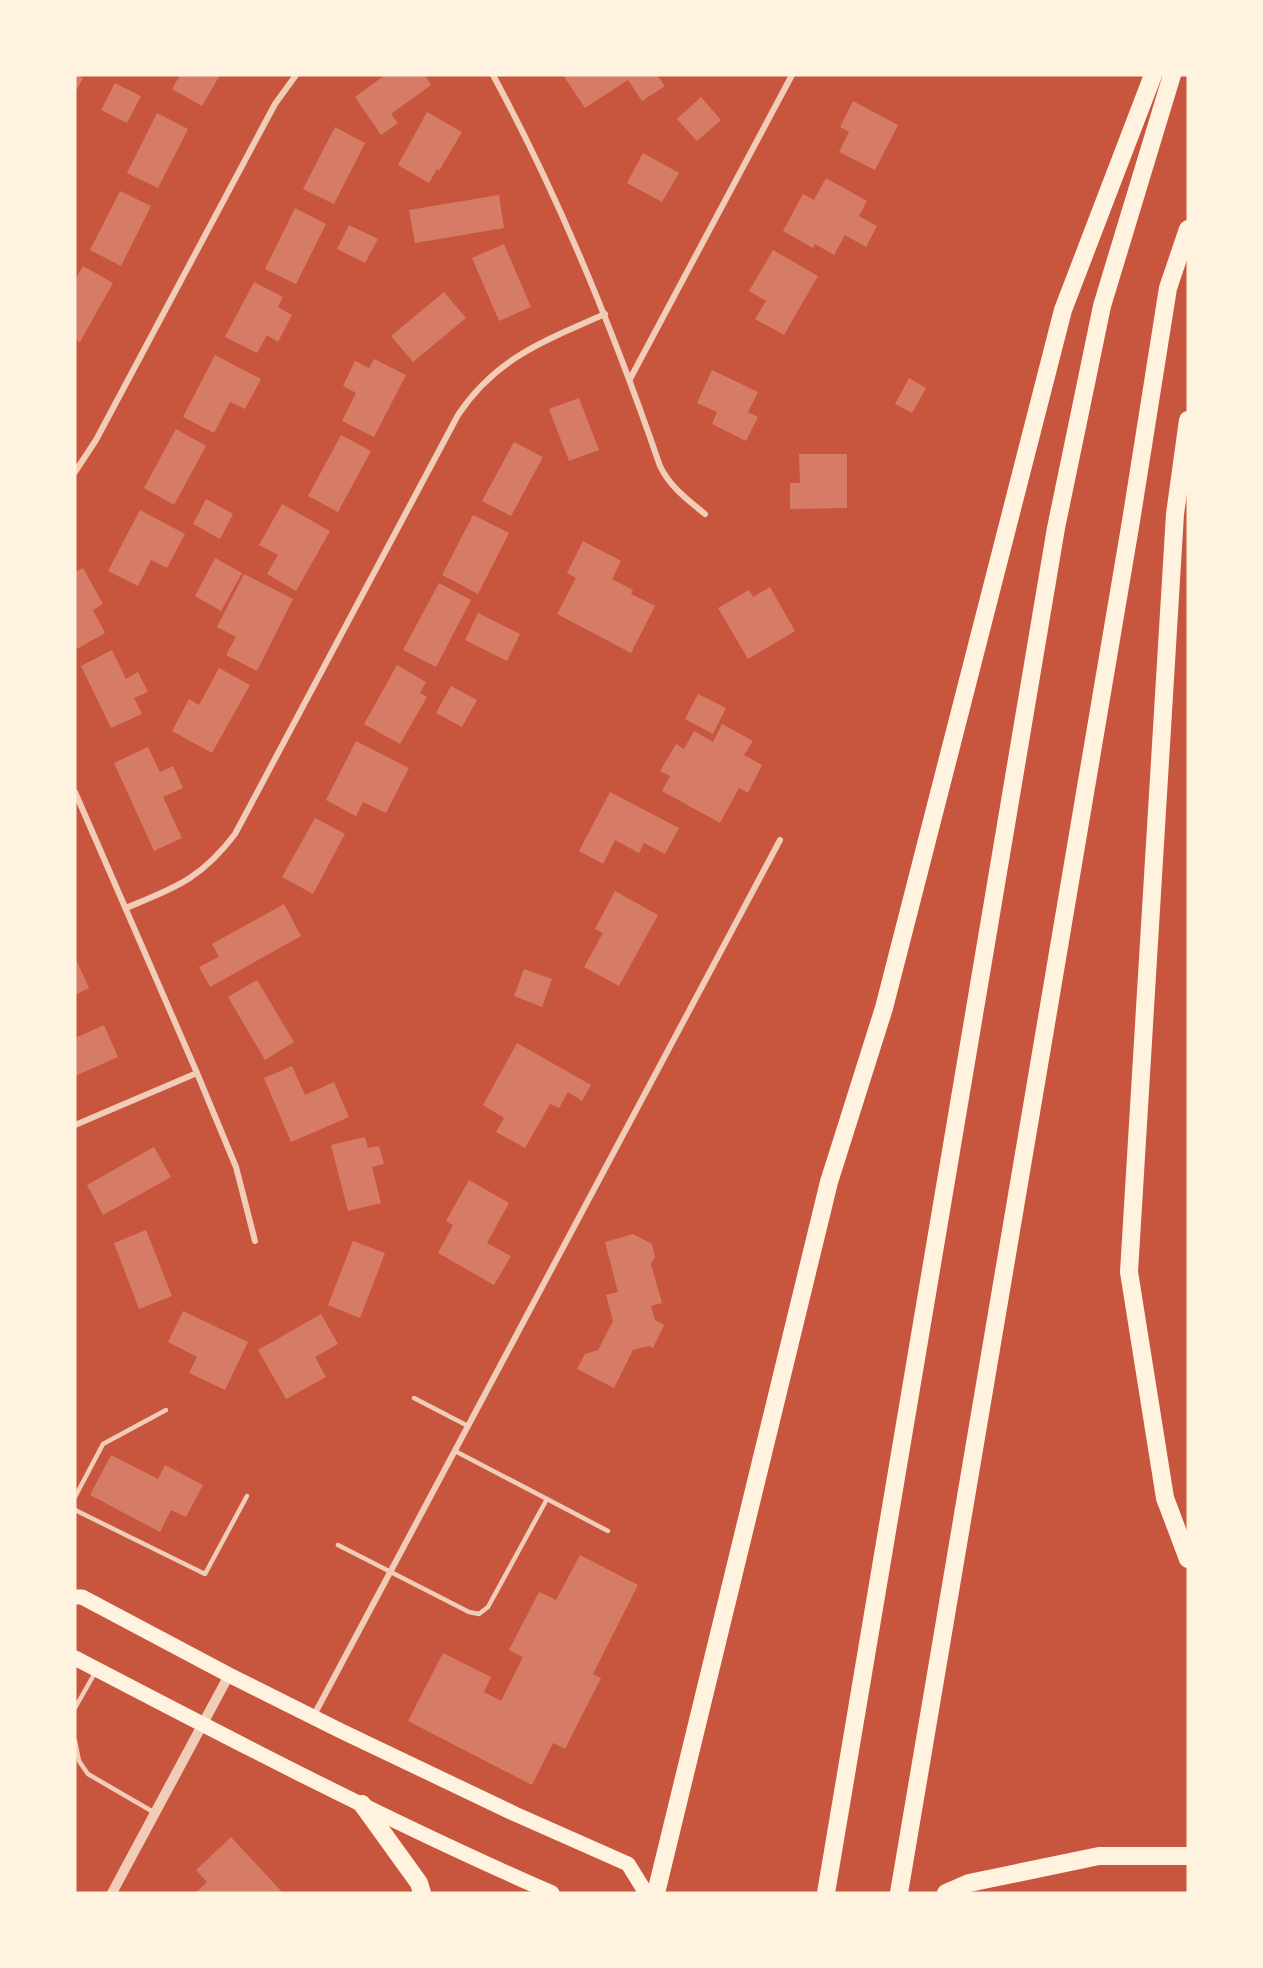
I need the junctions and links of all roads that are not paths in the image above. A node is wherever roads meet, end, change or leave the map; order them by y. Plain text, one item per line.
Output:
1 (296, 75) edge
2 (493, 75) edge
3 (792, 75) edge
4 (1153, 75) edge
5 (1172, 75) edge
6 (1188, 229) edge
7 (605, 314) junction
8 (630, 379) junction
9 (1188, 420) edge
10 (75, 472) edge
11 (705, 514) dead end
12 (75, 792) edge
13 (780, 840) dead end
14 (126, 908) junction
15 (197, 1073) junction
16 (75, 1125) edge
17 (255, 1241) dead end
18 (414, 1398) dead end
19 (166, 1410) dead end
20 (468, 1426) junction
21 (455, 1451) junction
22 (247, 1496) dead end
23 (75, 1497) edge
24 (547, 1499) junction
25 (75, 1510) edge
26 (608, 1531) dead end
27 (338, 1545) dead end
28 (1188, 1559) edge
29 (390, 1571) junction
30 (75, 1597) edge
31 (75, 1658) edge
32 (97, 1669) junction
33 (229, 1675) junction
34 (75, 1708) edge
35 (313, 1717) junction
36 (202, 1725) junction
37 (75, 1741) edge
38 (362, 1804) junction
39 (155, 1813) junction
40 (1188, 1856) edge
41 (112, 1893) edge
42 (422, 1893) edge
43 (552, 1893) edge
44 (646, 1893) edge
45 (656, 1893) edge
46 (826, 1893) edge
47 (899, 1893) edge
48 (946, 1893) edge

1 - 10 street
2 - 7 street
3 - 8 street
4 - 45 highway
5 - 46 highway
6 - 47 highway
7 - 8 street
7 - 14 street
8 - 11 street
9 - 28 highway
12 - 14 street
13 - 20 street
14 - 15 street
15 - 16 street
15 - 17 street
18 - 20 lane
19 - 23 lane
20 - 21 street
21 - 24 lane
21 - 29 street
22 - 25 lane
24 - 26 lane
24 - 29 lane
27 - 29 lane
29 - 35 street
30 - 33 main road
31 - 32 main road
32 - 34 lane
32 - 36 main road
33 - 35 main road
33 - 36 street
35 - 44 main road
36 - 38 main road
36 - 39 street
37 - 39 lane
38 - 42 highway
38 - 43 main road
39 - 41 street
40 - 48 highway

